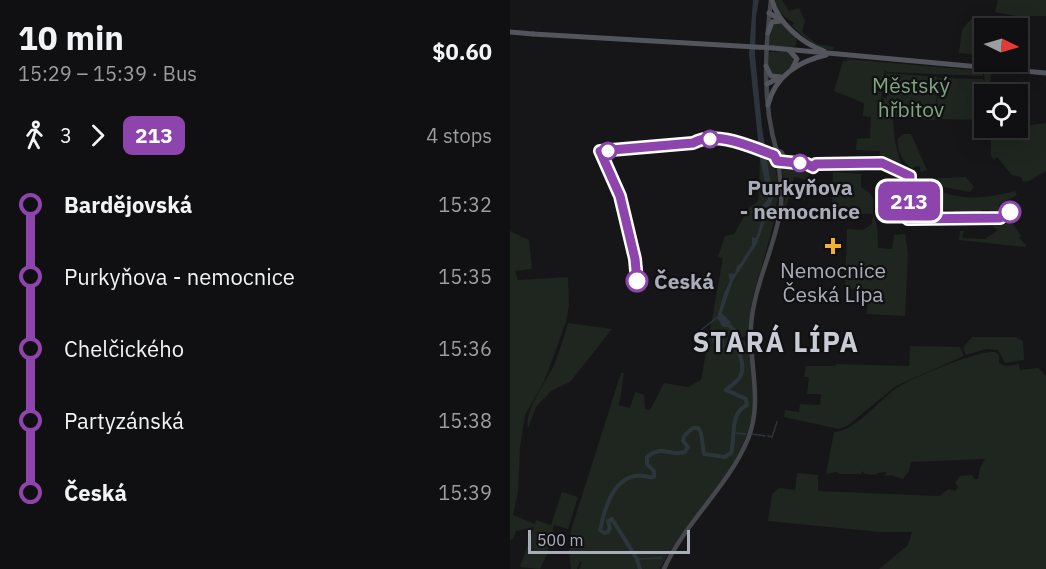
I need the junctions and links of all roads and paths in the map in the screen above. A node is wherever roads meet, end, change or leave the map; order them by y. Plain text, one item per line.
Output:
1 (771, 0) edge
2 (769, 13) junction
3 (778, 15) junction
4 (783, 21) junction
5 (510, 32) edge
6 (768, 33) junction
7 (797, 34) junction
8 (788, 49) junction
9 (834, 54) junction
10 (766, 66) junction
11 (791, 70) junction
12 (1046, 73) edge
13 (779, 79) junction
14 (767, 84) junction
15 (768, 105) junction
16 (664, 569) edge

1 - 2 main road
1 - 3 main road
2 - 3 main road
2 - 4 main road
2 - 6 main road
3 - 4 main road
4 - 6 main road
4 - 7 main road
5 - 8 main road, bridge
6 - 10 main road
7 - 8 main road
7 - 9 main road
8 - 9 main road
8 - 11 main road
9 - 11 main road
9 - 12 main road
10 - 13 main road
10 - 14 main road
11 - 13 main road
13 - 14 main road
13 - 15 main road
14 - 15 main road
15 - 16 main road

